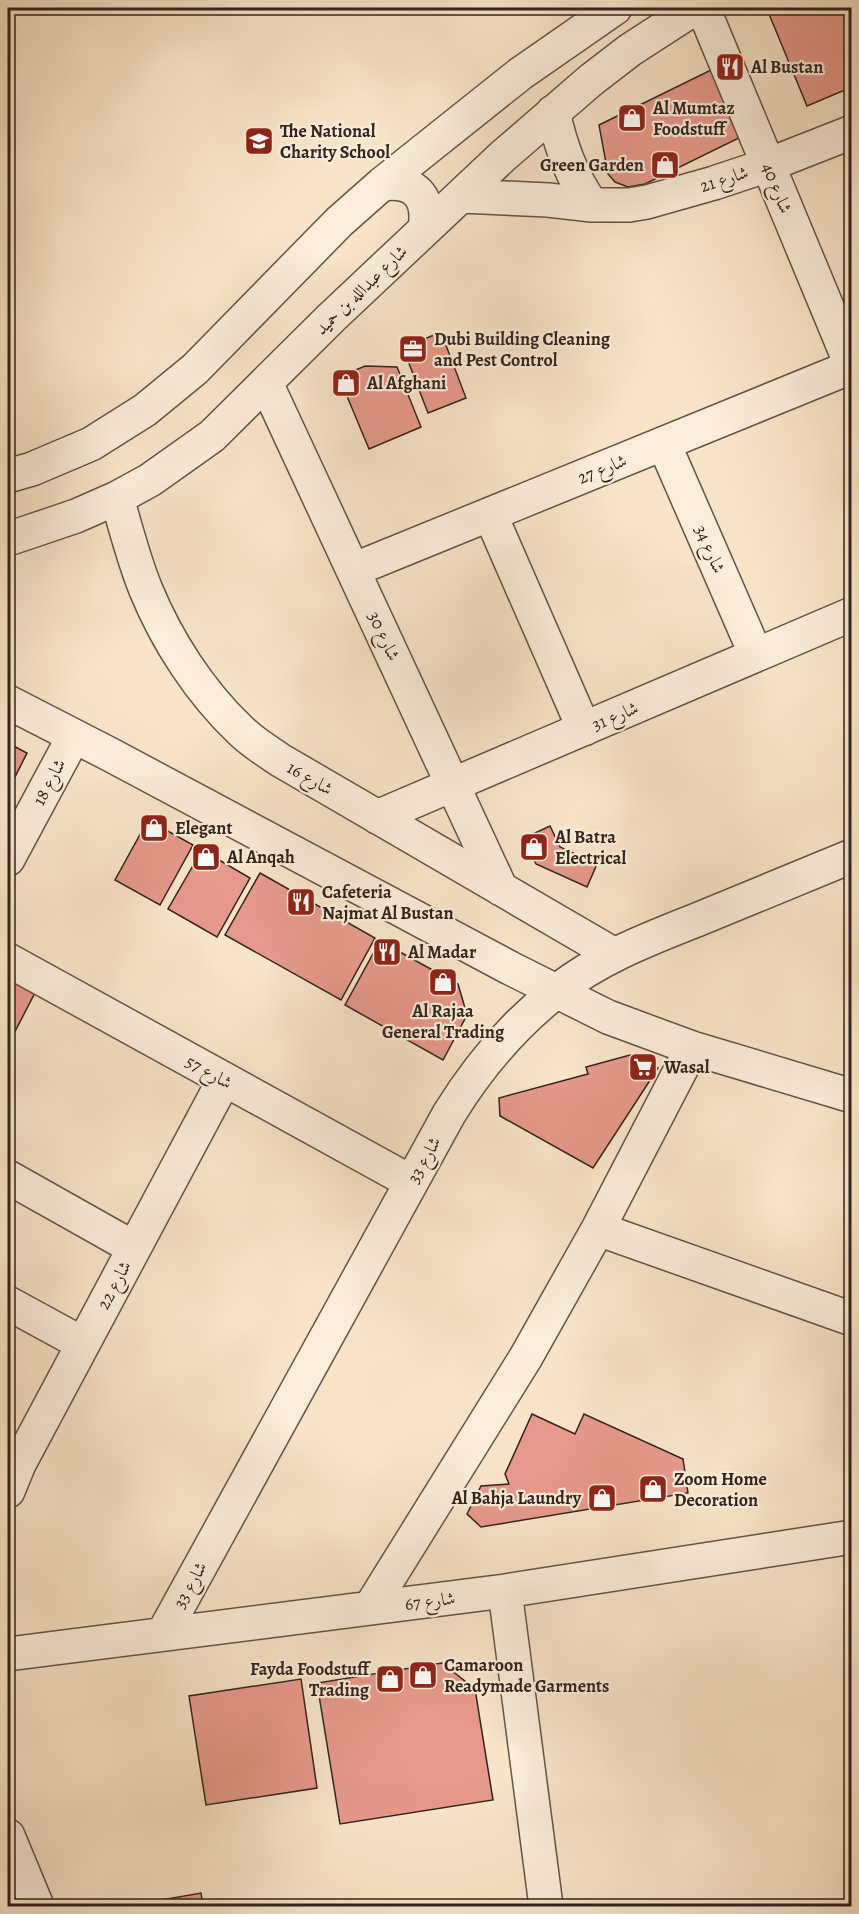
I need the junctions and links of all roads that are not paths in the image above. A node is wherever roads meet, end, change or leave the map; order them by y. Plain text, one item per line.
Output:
1 (615, 8) edge
2 (695, 8) edge
3 (703, 8) edge
4 (553, 112) junction
5 (852, 132) edge
6 (768, 165) junction
7 (382, 184) junction
8 (462, 196) junction
9 (592, 205) junction
10 (425, 229) junction
11 (851, 367) edge
12 (266, 383) junction
13 (664, 444) junction
14 (8, 476) edge
15 (117, 498) junction
16 (490, 514) junction
17 (8, 539) edge
18 (353, 570) junction
19 (852, 614) edge
20 (756, 655) junction
21 (8, 702) edge
22 (584, 729) junction
23 (74, 736) junction
24 (453, 785) junction
25 (377, 817) junction
26 (852, 856) edge
27 (8, 859) edge
28 (501, 889) junction
29 (613, 954) junction
30 (8, 960) edge
31 (556, 991) junction
32 (692, 1047) junction
33 (224, 1080) junction
34 (852, 1096) edge
35 (8, 1178) edge
36 (411, 1182) junction
37 (598, 1229) junction
38 (134, 1248) junction
39 (8, 1303) edge
40 (852, 1319) edge
41 (83, 1344) junction
42 (8, 1491) edge
43 (852, 1537) edge
44 (505, 1591) junction
45 (370, 1608) junction
46 (163, 1634) junction
47 (8, 1654) edge
48 (8, 1836) edge
49 (37, 1906) edge
50 (546, 1906) edge

1 - 7 street
2 - 4 street, شارع عبدالله بن حميد
3 - 6 street, شارع 40
4 - 8 street, شارع عبدالله بن حميد
4 - 9 street
5 - 6 street, شارع 21
6 - 9 street, شارع 21
6 - 11 street, شارع 40
7 - 10 street
7 - 14 street
8 - 9 street, شارع 21
8 - 10 street, شارع عبدالله بن حميد
10 - 12 street, شارع عبدالله بن حميد
11 - 13 street, شارع 27
12 - 15 street, شارع عبدالله بن حميد
12 - 18 street, شارع 30
13 - 16 street, شارع 27
13 - 20 street, شارع 34
15 - 17 street, شارع عبدالله بن حميد
15 - 25 street, شارع 16
16 - 18 street, شارع 27
16 - 22 street
18 - 24 street, شارع 30
19 - 20 street, شارع 31
20 - 22 street, شارع 31
21 - 23 street
22 - 24 street, شارع 31
23 - 27 street, شارع 18
23 - 31 street
24 - 25 street, شارع 31
24 - 28 street, شارع 30
25 - 28 street, شارع 16
26 - 29 street, شارع 33
28 - 29 street, شارع 16
29 - 31 street, شارع 33
30 - 33 street, شارع 57
31 - 32 street
31 - 36 street, شارع 33
32 - 34 street
32 - 37 street
33 - 36 street, شارع 57
33 - 38 street, شارع 22
35 - 38 street
36 - 46 street, شارع 33
37 - 40 street
37 - 45 street
38 - 41 street, شارع 22
39 - 41 street
41 - 42 street, شارع 22
43 - 44 street, شارع 67
44 - 45 street, شارع 67
44 - 50 street
45 - 46 street, شارع 67
46 - 47 street, شارع 67
48 - 49 street

